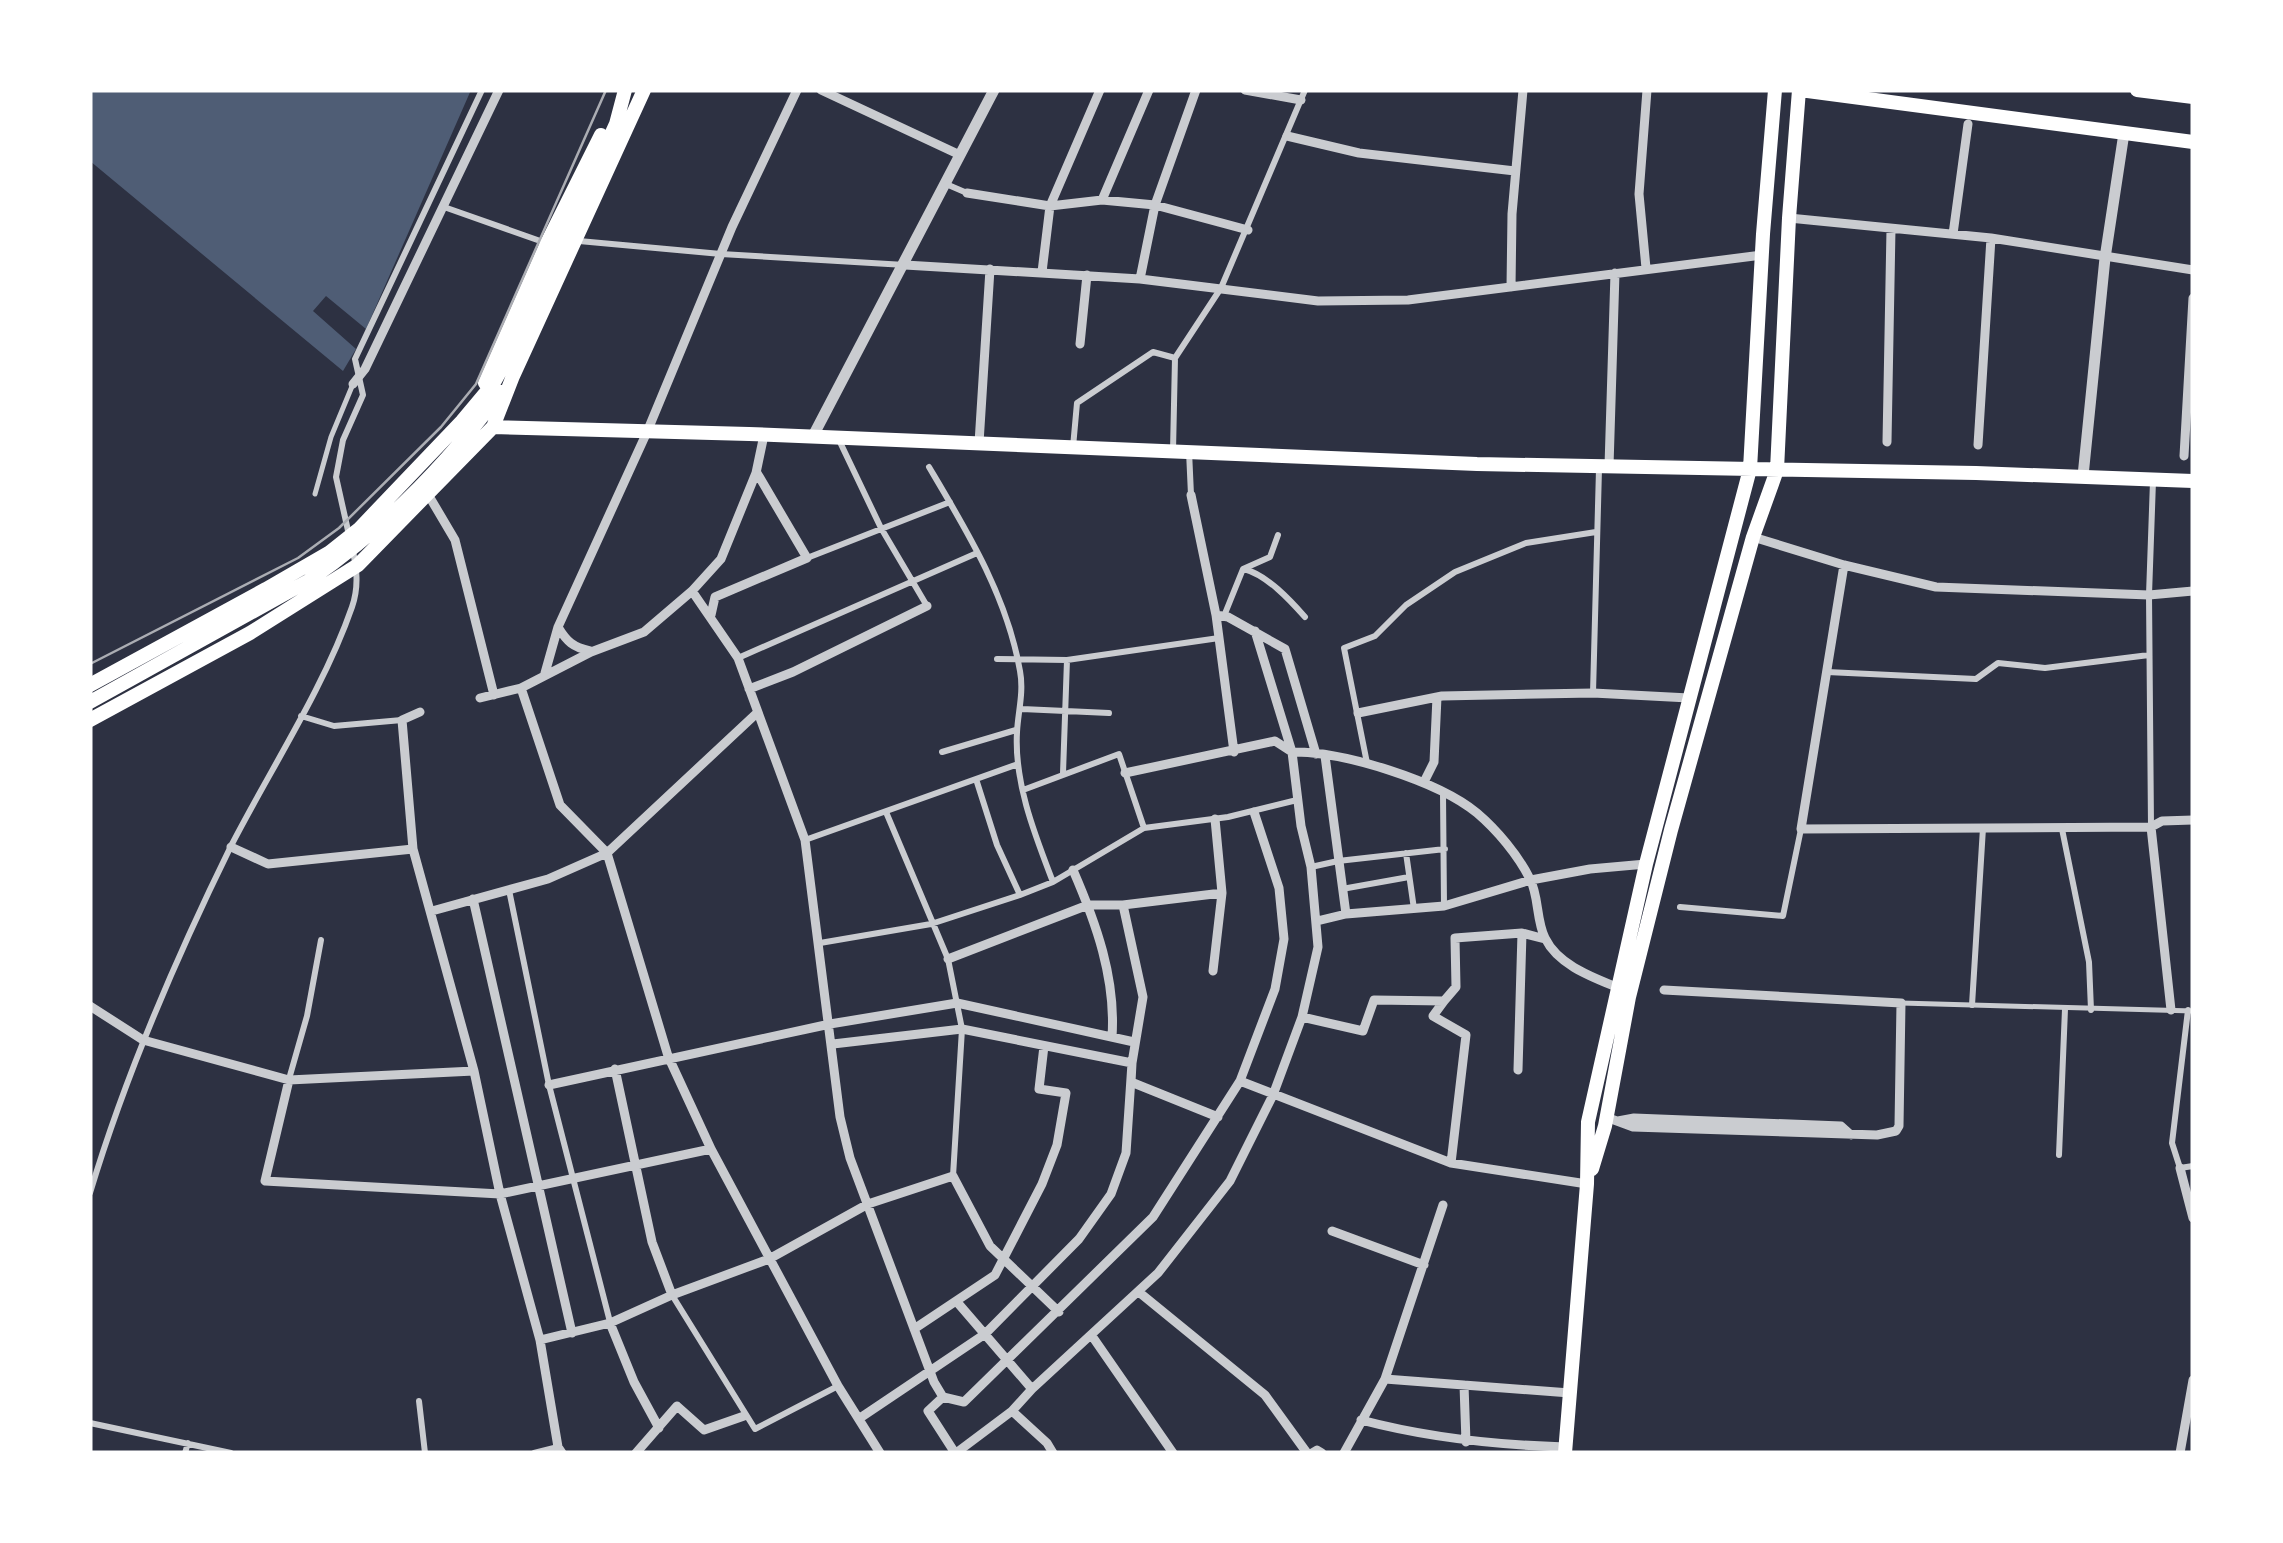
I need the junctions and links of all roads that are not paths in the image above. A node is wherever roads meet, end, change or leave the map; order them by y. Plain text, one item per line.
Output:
1 (482, 90) edge
2 (499, 90) edge
3 (625, 90) edge
4 (644, 90) edge
5 (796, 90) edge
6 (821, 90) edge
7 (994, 90) edge
8 (1100, 90) edge
9 (1149, 90) edge
10 (1196, 90) edge
11 (1245, 90) edge
12 (1523, 90) edge
13 (1646, 90) edge
14 (1775, 90) edge
15 (1800, 90) edge
16 (2138, 90) edge
17 (1303, 95) edge
18 (2193, 97) edge
19 (1968, 124) dead end
20 (2124, 133) junction
21 (1287, 136) junction
22 (2193, 142) edge
23 (960, 155) junction
24 (1516, 171) junction
25 (946, 184) junction
26 (967, 193) joint
27 (1102, 200) junction
28 (1155, 205) junction
29 (1050, 206) junction
30 (444, 207) junction
31 (1789, 218) junction
32 (1891, 229) junction
33 (1248, 230) junction
34 (1953, 234) junction
35 (1991, 238) junction
36 (577, 241) junction
37 (547, 244) junction
38 (721, 254) junction
39 (1762, 255) junction
40 (2105, 258) junction
41 (905, 265) junction
42 (1646, 268) junction
43 (990, 269) junction
44 (2193, 270) edge
45 (1042, 272) junction
46 (1614, 273) junction
47 (1088, 275) junction
48 (1140, 279) junction
49 (1512, 287) junction
50 (1221, 288) junction
51 (2193, 298) edge
52 (1080, 344) dead end
53 (1175, 358) junction
54 (513, 376) junction
55 (356, 383) junction
56 (471, 411) junction
57 (493, 427) junction
58 (647, 432) junction
59 (764, 435) junction
60 (813, 436) junction
61 (838, 438) junction
62 (1887, 442) dead end
63 (979, 443) junction
64 (1978, 444) dead end
65 (1073, 446) junction
66 (1181, 451) junction
67 (2184, 456) dead end
68 (1604, 466) junction
69 (928, 467) dead end
70 (1750, 469) junction
71 (1776, 470) junction
72 (756, 473) junction
73 (2083, 476) junction
74 (2154, 480) junction
75 (2193, 480) edge
76 (315, 494) dead end
77 (1191, 495) joint
78 (429, 496) junction
79 (950, 502) junction
80 (880, 528) junction
81 (1596, 532) junction
82 (1278, 535) dead end
83 (1753, 537) junction
84 (976, 553) junction
85 (807, 558) junction
86 (1844, 564) junction
87 (1243, 569) junction
88 (912, 582) junction
89 (2193, 591) edge
90 (692, 592) junction
91 (2149, 594) junction
92 (928, 606) joint
93 (711, 615) junction
94 (1220, 616) junction
95 (1305, 617) dead end
96 (558, 627) junction
97 (1255, 631) junction
98 (1219, 638) junction
99 (591, 652) junction
100 (2150, 655) junction
101 (738, 658) junction
102 (1016, 658) junction
103 (997, 659) dead end
104 (1067, 660) junction
105 (1827, 672) junction
106 (546, 673) junction
107 (90, 685) edge
108 (521, 688) junction
109 (749, 689) junction
110 (1593, 692) junction
111 (494, 695) junction
112 (1438, 697) junction
113 (480, 698) dead end
114 (1689, 698) junction
115 (90, 702) edge
116 (1022, 709) junction
117 (1064, 711) junction
118 (420, 712) dead end
119 (758, 712) junction
120 (1358, 713) junction
121 (1110, 714) dead end
122 (300, 716) junction
123 (90, 720) edge
124 (402, 720) junction
125 (1016, 730) junction
126 (942, 752) dead end
127 (1234, 752) junction
128 (1292, 752) junction
129 (1320, 755) junction
130 (1018, 764) junction
131 (1368, 764) junction
132 (1126, 773) junction
133 (1063, 774) junction
134 (976, 778) junction
135 (1424, 782) junction
136 (1023, 790) junction
137 (1442, 794) junction
138 (1299, 799) junction
139 (886, 812) junction
140 (1254, 812) junction
141 (1215, 819) junction
142 (2193, 820) edge
143 (2152, 827) junction
144 (1144, 828) junction
145 (1984, 828) junction
146 (2062, 828) junction
147 (1801, 829) junction
148 (805, 840) junction
149 (231, 847) junction
150 (1445, 848) junction
151 (413, 849) junction
152 (607, 852) junction
153 (1406, 853) junction
154 (1338, 860) junction
155 (1646, 864) junction
156 (1311, 867) junction
157 (1073, 870) junction
158 (1409, 877) junction
159 (1531, 880) junction
160 (1054, 882) junction
161 (1342, 889) junction
162 (509, 890) junction
163 (1222, 892) junction
164 (1020, 895) junction
165 (473, 900) junction
166 (1122, 904) junction
167 (1088, 905) junction
168 (1444, 906) junction
169 (1680, 906) dead end
170 (1414, 909) junction
171 (432, 911) junction
172 (1346, 914) junction
173 (1317, 921) junction
174 (931, 924) junction
175 (1522, 933) junction
176 (1545, 939) junction
177 (321, 940) dead end
178 (820, 943) junction
179 (948, 959) junction
180 (1213, 971) dead end
181 (1619, 988) junction
182 (1664, 990) dead end
183 (1444, 1001) junction
184 (1901, 1003) junction
185 (957, 1004) junction
186 (1972, 1005) junction
187 (90, 1006) edge
188 (2065, 1009) junction
189 (2091, 1010) junction
190 (2171, 1010) junction
191 (2190, 1011) edge
192 (1302, 1017) junction
193 (830, 1024) junction
194 (962, 1029) junction
195 (1112, 1037) junction
196 (143, 1040) junction
197 (1134, 1042) junction
198 (832, 1044) junction
199 (1044, 1046) junction
200 (668, 1056) junction
201 (1132, 1063) junction
202 (615, 1069) junction
203 (1518, 1070) dead end
204 (474, 1072) junction
205 (288, 1080) junction
206 (1240, 1081) junction
207 (550, 1084) junction
208 (1273, 1095) junction
209 (1602, 1100) junction
210 (1218, 1118) junction
211 (1634, 1118) junction
212 (1608, 1121) junction
213 (1851, 1134) junction
214 (1586, 1140) junction
215 (710, 1149) junction
216 (2059, 1155) dead end
217 (636, 1162) junction
218 (1451, 1163) junction
219 (2193, 1166) edge
220 (2180, 1168) junction
221 (953, 1176) junction
222 (574, 1178) junction
223 (1588, 1184) junction
224 (538, 1188) junction
225 (90, 1193) edge
226 (500, 1194) junction
227 (868, 1204) junction
228 (1443, 1205) dead end
229 (2193, 1218) edge
230 (1332, 1231) dead end
231 (769, 1259) junction
232 (1002, 1259) junction
233 (1424, 1264) junction
234 (1031, 1285) junction
235 (1140, 1293) junction
236 (672, 1294) junction
237 (958, 1302) junction
238 (1058, 1312) junction
239 (610, 1322) junction
240 (914, 1329) junction
241 (572, 1333) junction
242 (984, 1334) junction
243 (1092, 1336) junction
244 (540, 1340) junction
245 (1008, 1361) junction
246 (930, 1373) junction
247 (1386, 1379) junction
248 (2193, 1380) edge
249 (1464, 1385) junction
250 (838, 1386) junction
251 (1032, 1388) junction
252 (1570, 1392) junction
253 (943, 1398) junction
254 (419, 1401) dead end
255 (1012, 1411) junction
256 (744, 1416) junction
257 (860, 1418) junction
258 (1361, 1420) junction
259 (90, 1423) edge
260 (659, 1428) junction
261 (1466, 1442) junction
262 (188, 1444) junction
263 (560, 1450) edge
264 (1565, 1450) edge
265 (185, 1453) edge
266 (231, 1453) edge
267 (426, 1453) edge
268 (534, 1453) edge
269 (636, 1453) edge
270 (880, 1453) edge
271 (956, 1453) edge
272 (1053, 1453) edge
273 (1174, 1453) edge
274 (1310, 1453) edge
275 (1322, 1453) edge
276 (1344, 1453) edge
277 (2180, 1453) edge

1 - 55 street
2 - 30 street
3 - 37 main road
3 - 56 main road
4 - 36 main road
5 - 38 street
6 - 23 street
7 - 23 street
8 - 29 street
9 - 27 street
10 - 28 street
11 - 17 street
12 - 24 street
13 - 42 street
14 - 39 main road
15 - 20 main road
15 - 31 main road
16 - 18 main road
17 - 21 street
19 - 34 street
20 - 22 main road
20 - 40 street
21 - 24 street
21 - 33 street
23 - 25 street
24 - 49 street
25 - 26 street
25 - 41 street
26 - 29 street
27 - 28 street
27 - 29 street
28 - 33 street
28 - 48 street
29 - 45 street
30 - 37 street
30 - 55 street
31 - 32 street
31 - 71 main road
32 - 34 street
32 - 62 street
33 - 50 street
34 - 35 street
35 - 40 street
35 - 64 street
36 - 38 street
36 - 54 main road
37 - 56 main road
38 - 41 street
38 - 58 street
39 - 42 street
39 - 70 main road
40 - 44 street
40 - 73 street
41 - 43 street
41 - 60 street
42 - 46 street
43 - 45 street
43 - 63 street
45 - 47 street
46 - 49 street
46 - 68 street
47 - 48 street
47 - 52 street
48 - 50 street
49 - 50 street
50 - 53 street
51 - 67 street
53 - 65 street
53 - 66 street
54 - 57 main road
54 - 115 main road
55 - 76 lane
55 - 122 street
56 - 107 main road
57 - 58 main road
57 - 78 main road
58 - 59 main road
58 - 96 street
59 - 60 main road
59 - 72 street
60 - 61 main road
61 - 63 main road
61 - 80 street
63 - 65 main road
65 - 66 main road
66 - 68 main road
66 - 77 street
68 - 70 main road
68 - 81 street
69 - 79 street
70 - 71 main road
70 - 114 main road
71 - 73 main road
71 - 83 main road
72 - 85 street
72 - 90 street
73 - 74 main road
74 - 75 main road
74 - 91 street
77 - 94 street
78 - 111 street
78 - 123 main road
79 - 80 street
79 - 84 street
80 - 85 street
80 - 88 street
81 - 110 street
81 - 120 street
82 - 87 street
83 - 86 street
83 - 209 main road
84 - 88 street
84 - 102 street
85 - 93 street
86 - 91 street
86 - 105 street
87 - 94 street
87 - 95 street
88 - 92 street
88 - 101 street
89 - 91 street
90 - 93 street
90 - 99 street
91 - 100 street
92 - 109 street
93 - 101 street
94 - 97 street
94 - 98 street
96 - 99 street
96 - 106 street
97 - 128 street
97 - 129 street
98 - 104 street
98 - 127 street
99 - 106 street
100 - 105 street
100 - 143 street
101 - 109 street
102 - 103 street
102 - 104 street
102 - 116 street
104 - 117 street
105 - 147 street
106 - 108 street
108 - 111 street
108 - 152 street
109 - 119 street
110 - 112 street
110 - 114 street
111 - 113 street
112 - 120 street
112 - 135 street
114 - 155 main road
116 - 117 street
116 - 125 street
117 - 121 street
117 - 133 street
118 - 124 street
119 - 148 street
119 - 152 street
120 - 131 street
122 - 124 street
122 - 149 street
124 - 151 street
125 - 126 street
125 - 130 street
127 - 128 street
127 - 132 street
128 - 129 street
128 - 138 street
129 - 131 street
129 - 154 street
130 - 134 street
130 - 136 street
131 - 135 street
132 - 133 street
132 - 144 street
133 - 136 street
134 - 139 street
134 - 164 street
135 - 137 street
136 - 160 street
137 - 150 street
137 - 159 street
138 - 140 street
138 - 156 street
139 - 148 street
139 - 174 street
140 - 141 street
140 - 206 street
141 - 144 street
141 - 163 street
142 - 143 street
143 - 146 street
143 - 190 street
144 - 157 street
145 - 146 street
145 - 147 street
145 - 186 street
146 - 189 street
147 - 169 street
148 - 178 street
149 - 151 street
149 - 196 street
150 - 153 street
150 - 168 street
151 - 171 street
152 - 162 street
152 - 200 street
153 - 154 street
153 - 158 street
154 - 156 street
154 - 161 street
155 - 159 street
155 - 181 main road
156 - 173 street
157 - 160 street
157 - 167 street
158 - 161 street
158 - 170 street
159 - 168 street
159 - 176 street
160 - 164 street
161 - 172 street
162 - 165 street
162 - 207 street
163 - 166 street
163 - 180 street
164 - 174 street
165 - 171 street
165 - 224 street
166 - 167 street
166 - 197 street
167 - 179 street
167 - 195 street
168 - 170 street
170 - 172 street
171 - 204 street
172 - 173 street
173 - 192 street
174 - 178 street
174 - 179 street
175 - 176 street
175 - 183 street
175 - 203 street
176 - 181 street
177 - 205 street
178 - 193 street
179 - 185 street
181 - 209 main road
182 - 184 street
183 - 192 street
183 - 218 street
184 - 186 lane
184 - 213 street
185 - 193 street
185 - 194 street
185 - 195 street
186 - 188 lane
187 - 196 street
188 - 189 lane
188 - 216 street
189 - 190 lane
190 - 191 lane
191 - 220 street
192 - 208 street
193 - 198 street
193 - 200 street
194 - 198 street
194 - 199 street
194 - 221 street
195 - 197 street
196 - 205 street
196 - 225 street
197 - 201 street
198 - 227 street
199 - 201 street
199 - 232 street
200 - 202 street
200 - 215 street
201 - 210 street
201 - 234 street
202 - 207 street
202 - 217 street
204 - 205 street
204 - 226 street
205 - 226 street
206 - 208 street
206 - 210 street
207 - 222 street
208 - 218 street
208 - 235 street
209 - 211 street
209 - 212 main road
209 - 214 main road
210 - 238 street
211 - 212 street
211 - 213 street
212 - 213 street
212 - 214 main road
212 - 223 main road
214 - 223 main road
215 - 217 street
215 - 231 street
217 - 222 street
217 - 236 street
218 - 223 street
219 - 220 street
220 - 229 street
221 - 227 street
221 - 232 street
222 - 224 street
222 - 239 street
223 - 252 main road
224 - 226 street
224 - 241 street
226 - 244 street
227 - 231 street
227 - 240 street
228 - 233 street
230 - 233 street
231 - 236 street
231 - 250 street
232 - 234 street
232 - 237 street
233 - 247 street
234 - 238 street
234 - 242 street
235 - 243 street
235 - 274 street
236 - 239 street
236 - 256 street
237 - 240 street
237 - 242 street
238 - 245 street
239 - 241 street
239 - 260 street
240 - 246 street
241 - 244 street
242 - 245 street
242 - 246 street
243 - 251 street
243 - 273 street
244 - 263 street
245 - 251 street
245 - 253 street
246 - 253 street
246 - 257 street
247 - 249 street
247 - 258 street
248 - 277 street
249 - 252 street
249 - 261 street
250 - 256 street
250 - 257 street
251 - 255 street
252 - 264 main road
253 - 271 street
254 - 267 street
255 - 271 street
255 - 272 street
256 - 260 street
257 - 270 street
258 - 261 street
258 - 276 street
259 - 262 street
260 - 269 street
261 - 264 street
262 - 265 street
262 - 266 street
263 - 268 street
274 - 275 street

